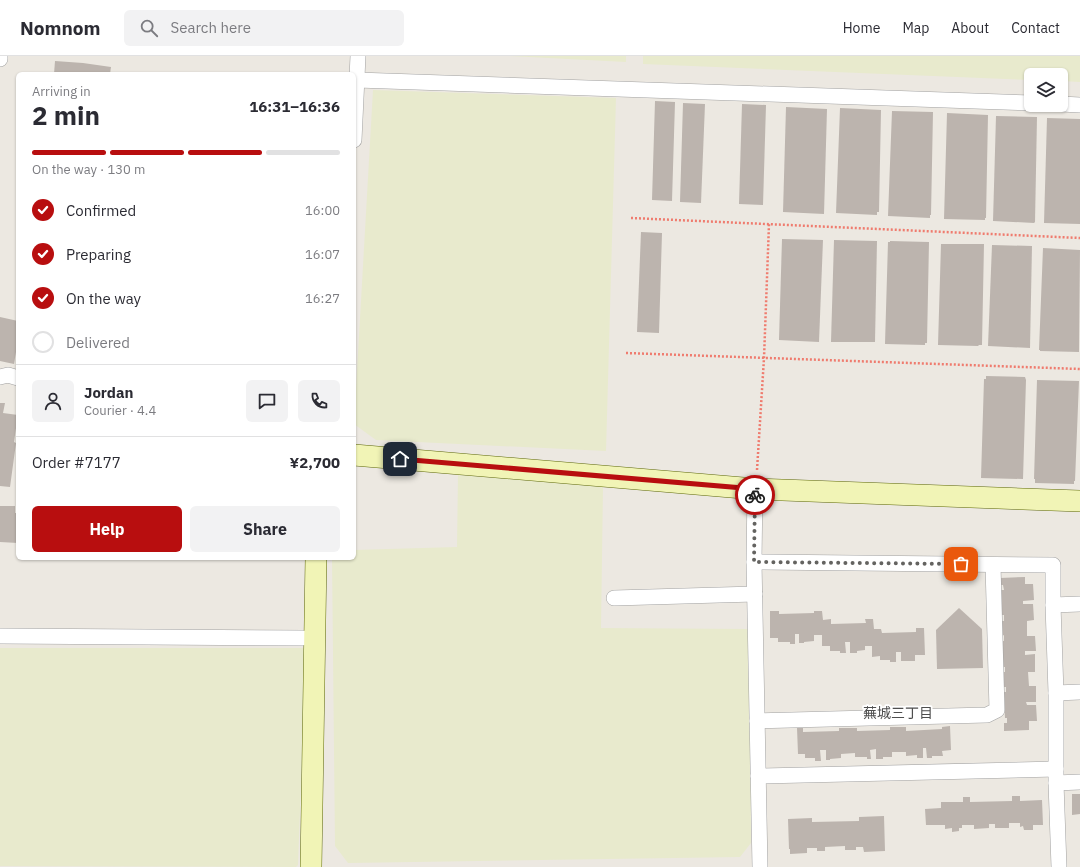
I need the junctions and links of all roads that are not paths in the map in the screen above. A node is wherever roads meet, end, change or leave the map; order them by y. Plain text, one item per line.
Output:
1 (358, 56) edge
2 (357, 80) junction
3 (356, 100) edge
4 (1024, 103) edge
5 (1068, 104) edge
6 (1080, 105) edge
7 (0, 377) edge
8 (16, 377) edge
9 (356, 455) edge
10 (755, 489) junction
11 (1080, 501) edge
12 (316, 560) edge
13 (754, 562) junction
14 (993, 565) junction
15 (755, 594) junction
16 (614, 598) dead end
17 (1080, 604) edge
18 (1053, 605) junction
19 (0, 636) edge
20 (303, 638) dead end
21 (1080, 692) edge
22 (1056, 693) junction
23 (757, 721) junction
24 (758, 776) junction
25 (1056, 776) junction
26 (1080, 782) edge
27 (311, 867) edge
28 (760, 867) edge
29 (1059, 867) edge

1 - 2 street
2 - 3 street
2 - 4 street
5 - 6 street
7 - 8 street
9 - 10 street
10 - 11 street
10 - 13 street
12 - 27 street
13 - 14 street
13 - 15 street
14 - 18 street
14 - 23 street
15 - 16 street
15 - 23 street
17 - 18 street
18 - 22 street
19 - 20 street
21 - 22 street
22 - 25 street
23 - 24 street
24 - 25 street
24 - 28 street
25 - 26 street
25 - 29 street

